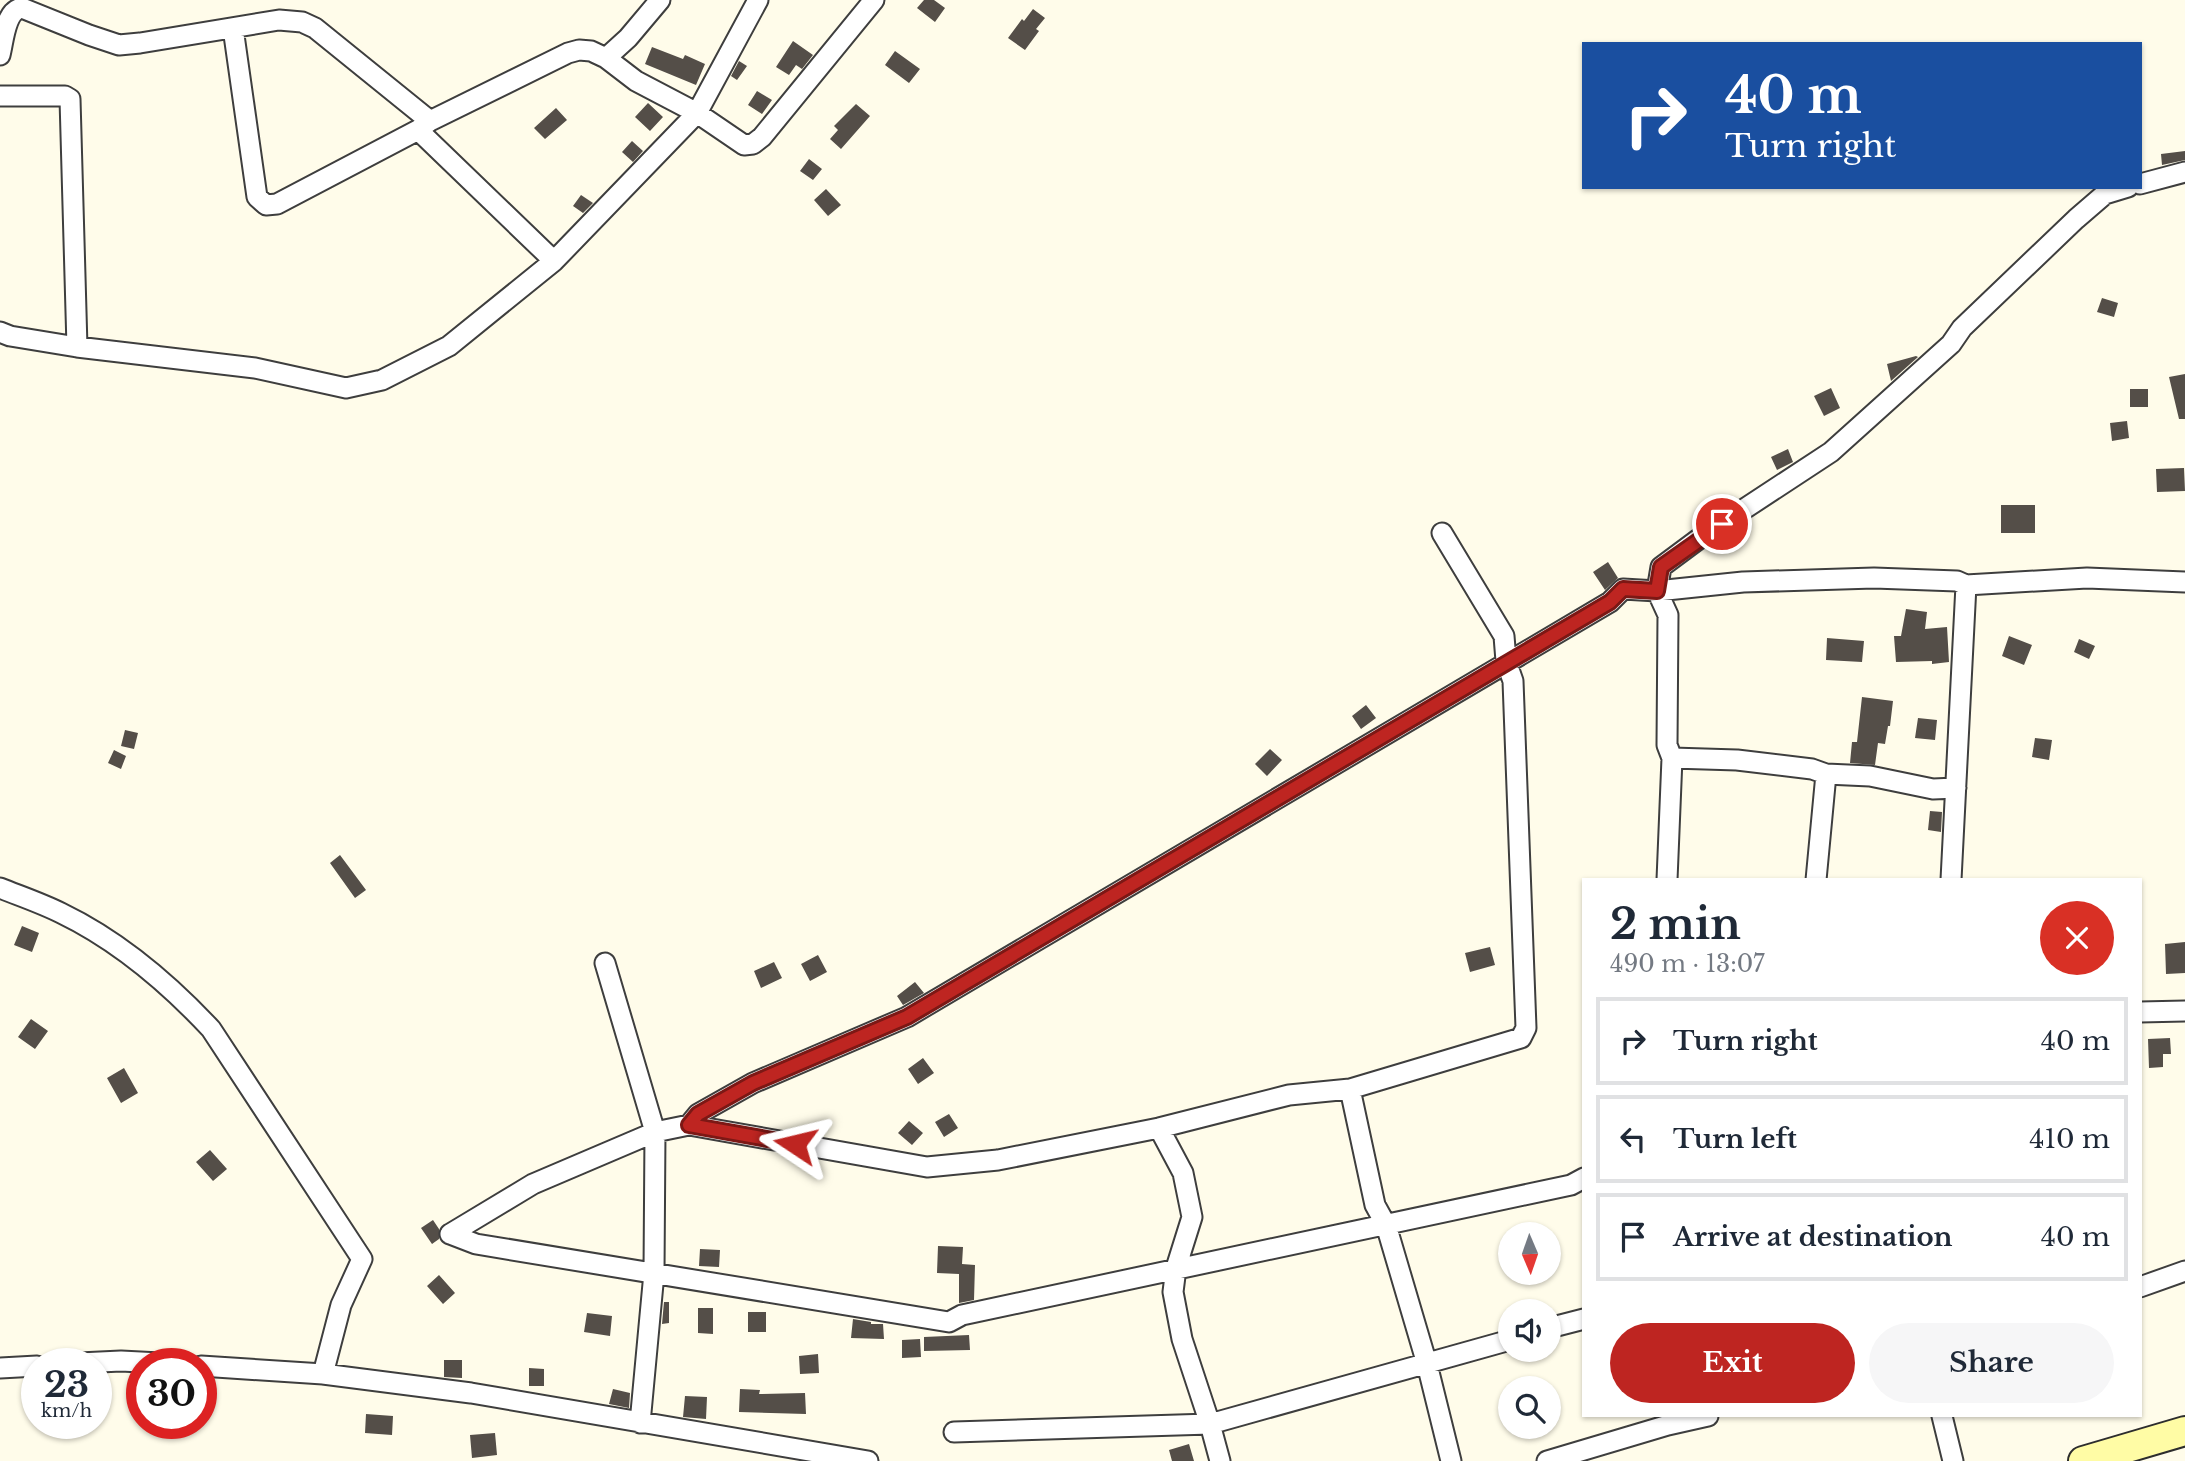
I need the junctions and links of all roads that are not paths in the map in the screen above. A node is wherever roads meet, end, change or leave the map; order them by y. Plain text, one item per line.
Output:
1 (660, 0) edge
2 (758, 0) edge
3 (874, 0) edge
4 (14, 4) edge
5 (233, 28) junction
6 (0, 55) edge
7 (606, 58) junction
8 (0, 96) edge
9 (697, 113) junction
10 (424, 126) junction
11 (2185, 172) edge
12 (2142, 183) edge
13 (2121, 189) edge
14 (554, 261) junction
15 (0, 332) edge
16 (77, 347) junction
17 (1442, 534) dead end
18 (2185, 582) edge
19 (1966, 585) junction
20 (1657, 591) junction
21 (1506, 662) junction
22 (1672, 758) junction
23 (1826, 774) junction
24 (1955, 788) junction
25 (1667, 878) edge
26 (1816, 878) edge
27 (1951, 878) edge
28 (0, 888) edge
29 (605, 963) dead end
30 (2185, 1011) edge
31 (2142, 1012) edge
32 (1350, 1089) junction
33 (689, 1125) junction
34 (1159, 1128) junction
35 (655, 1132) junction
36 (1582, 1179) edge
37 (1386, 1225) junction
38 (1176, 1268) junction
39 (2185, 1271) edge
40 (654, 1273) junction
41 (2142, 1286) edge
42 (1582, 1320) edge
43 (1561, 1325) edge
44 (1498, 1343) edge
45 (1427, 1364) junction
46 (21, 1367) edge
47 (217, 1367) edge
48 (0, 1368) edge
49 (323, 1374) junction
50 (1697, 1417) edge
51 (1942, 1417) edge
52 (1667, 1420) edge
53 (640, 1423) junction
54 (1210, 1423) junction
55 (2185, 1431) edge
56 (954, 1432) dead end
57 (868, 1461) edge
58 (1220, 1461) edge
59 (1451, 1461) edge
60 (1547, 1461) edge
61 (1953, 1461) edge
62 (2083, 1461) edge

1 - 7 street
2 - 9 street
3 - 9 street
4 - 5 street
4 - 6 street
5 - 10 street
5 - 10 street
7 - 9 street
7 - 10 street
8 - 16 street
9 - 14 street
10 - 14 street
11 - 12 street
13 - 20 street
14 - 16 street
15 - 16 street
17 - 21 street
18 - 19 street
19 - 20 street
19 - 24 street
20 - 21 street
20 - 22 street
21 - 32 street
21 - 33 street
22 - 23 street
22 - 25 street
23 - 24 street
23 - 26 street
24 - 27 street
28 - 49 street
29 - 35 street
30 - 31 street
32 - 34 street
32 - 37 street
33 - 34 street
33 - 35 street
34 - 38 street
35 - 40 street
35 - 40 street
36 - 37 street
37 - 38 street
37 - 45 street
38 - 40 street
38 - 54 street
39 - 41 street
40 - 53 street
42 - 43 street
44 - 45 street
45 - 54 street
45 - 59 street
46 - 48 street
47 - 49 street
49 - 53 street
50 - 52 street
51 - 61 street
52 - 60 street
53 - 57 street
54 - 56 street
54 - 58 street
55 - 62 street

